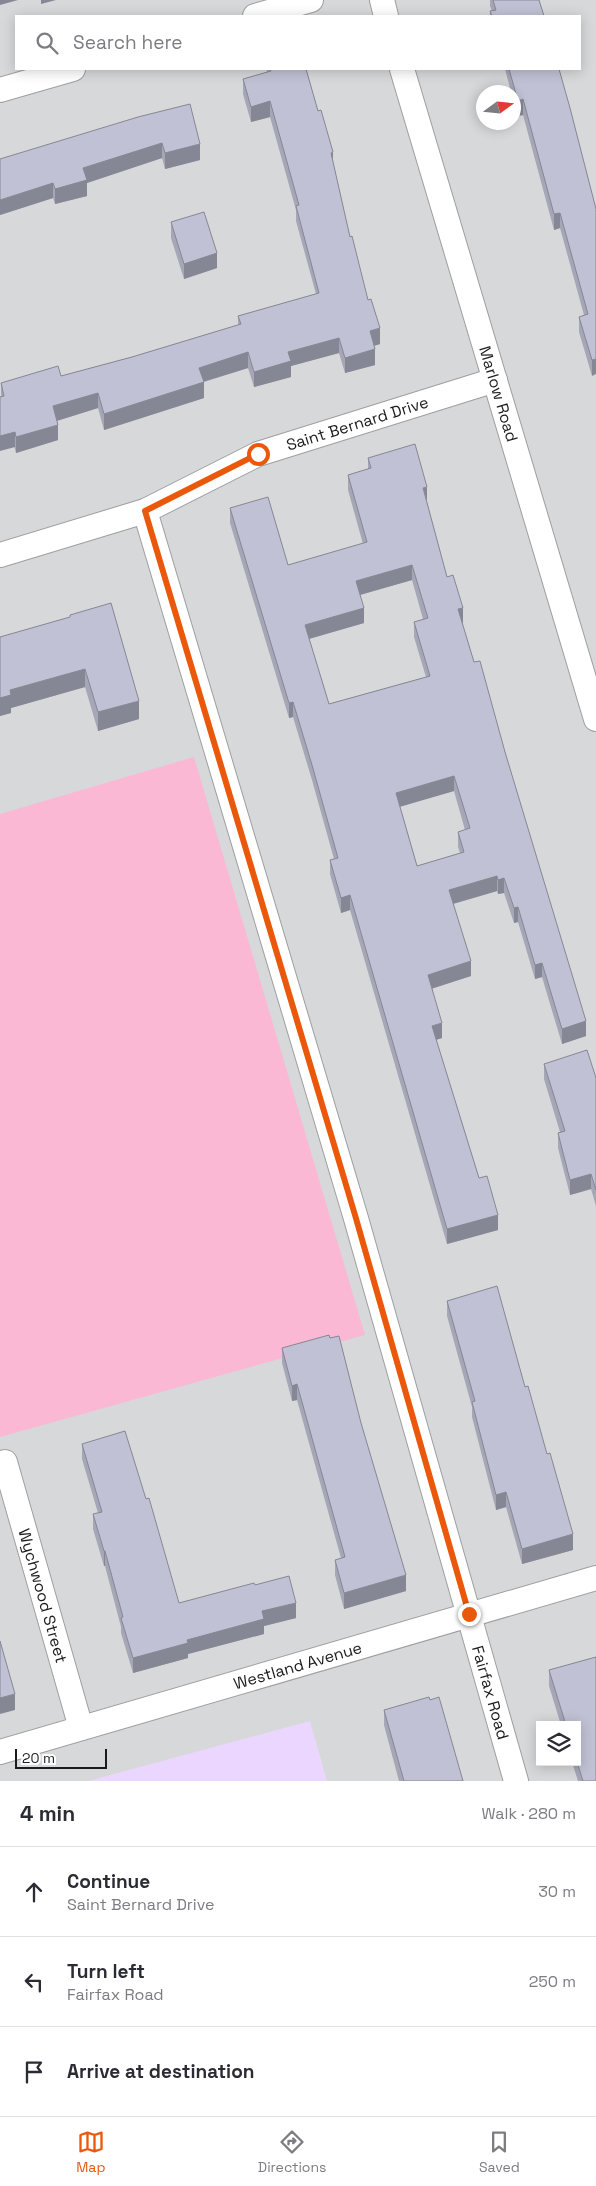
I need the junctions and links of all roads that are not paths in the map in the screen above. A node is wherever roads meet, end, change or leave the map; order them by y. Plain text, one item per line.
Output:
1 (311, 0) edge
2 (382, 0) edge
3 (258, 15) edge
4 (386, 15) edge
5 (70, 70) edge
6 (402, 70) edge
7 (0, 90) edge
8 (495, 380) junction
9 (145, 511) junction
10 (0, 555) edge
11 (596, 718) edge
12 (5, 1462) dead end
13 (596, 1578) edge
14 (469, 1614) junction
15 (81, 1728) junction
16 (0, 1752) edge
17 (516, 1781) edge

1 - 3 street
2 - 4 street
5 - 7 street
6 - 8 street, Marlow Road
8 - 9 street, Saint Bernard Drive
8 - 11 street, Marlow Road
9 - 10 street, Saint Bernard Drive
9 - 14 street, Fairfax Road
12 - 15 street, Wychwood Street
13 - 14 street, Westland Avenue
14 - 15 street, Westland Avenue
14 - 17 street, Fairfax Road
15 - 16 street, Westland Avenue

